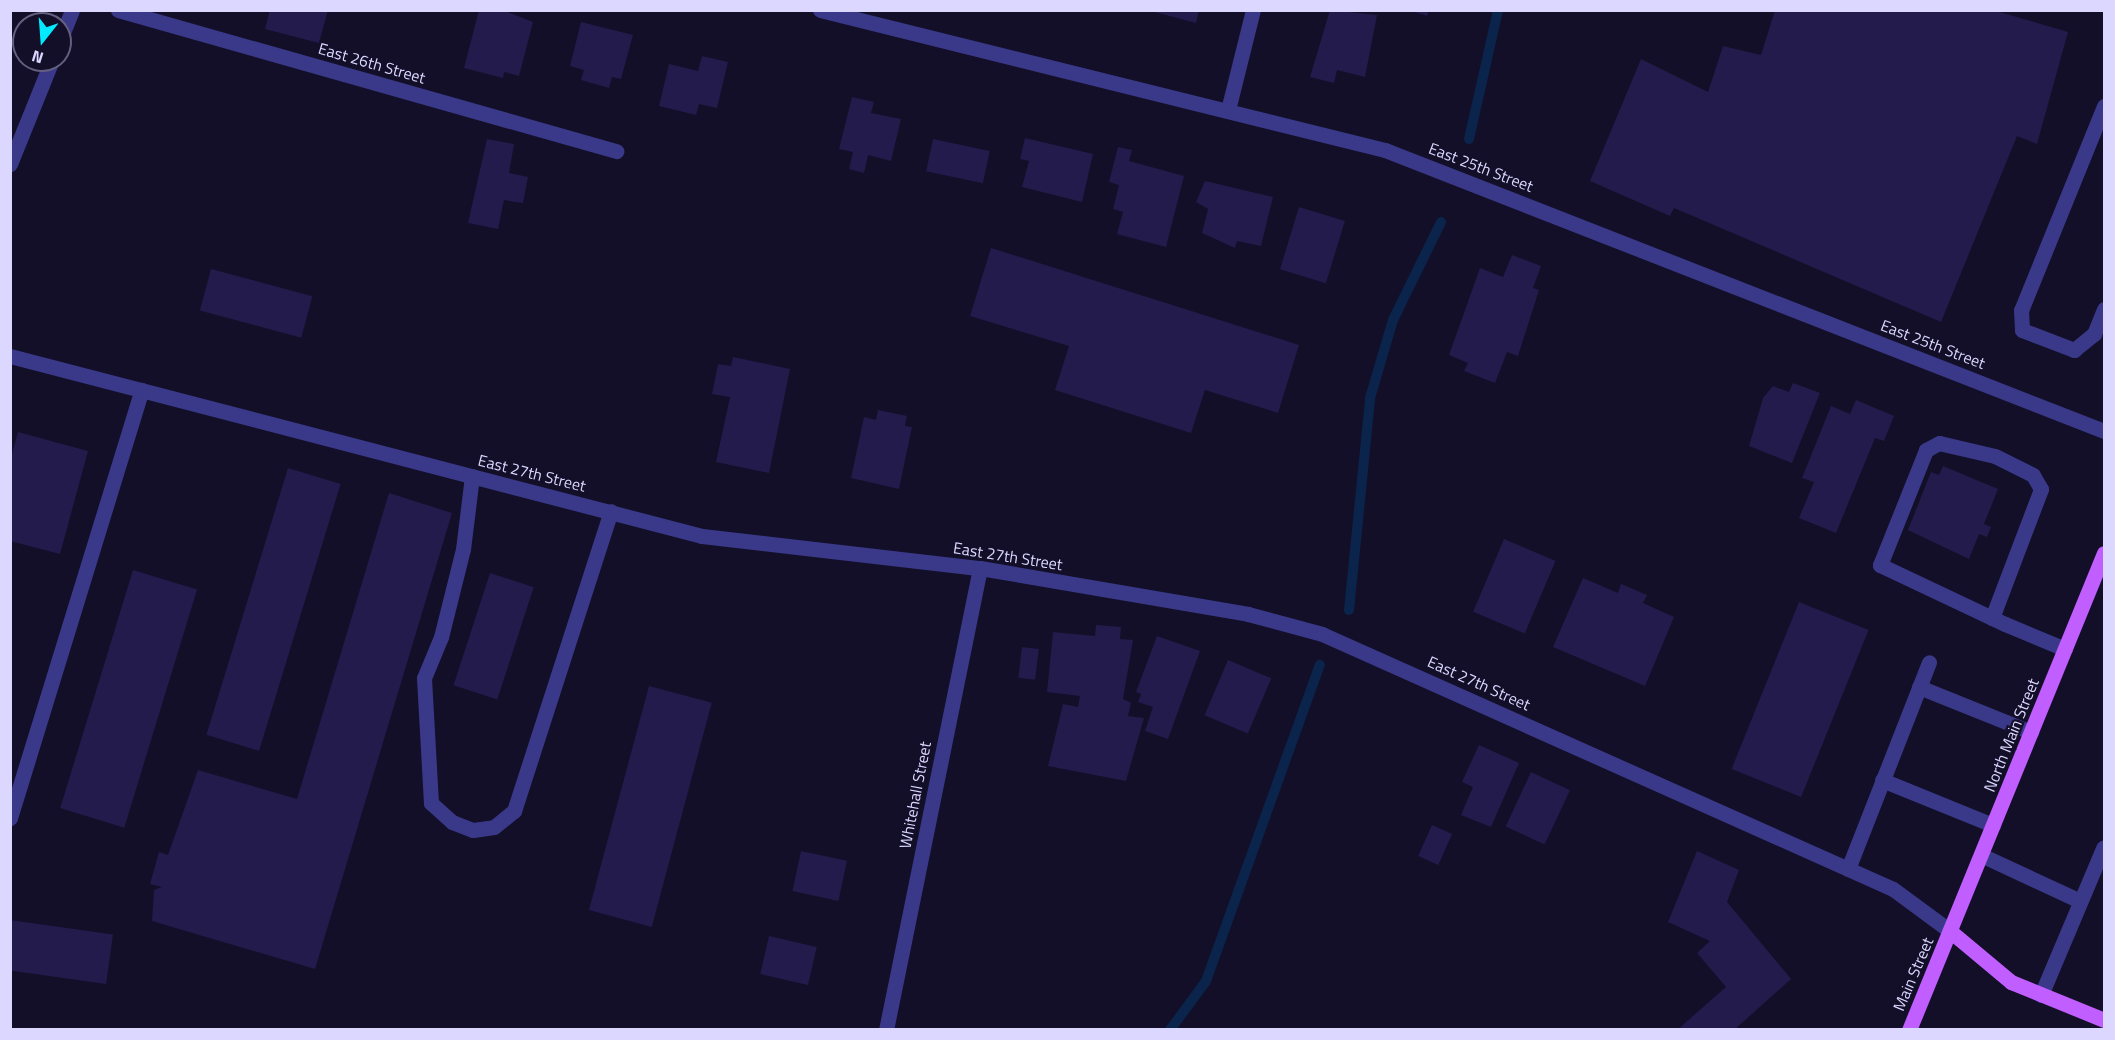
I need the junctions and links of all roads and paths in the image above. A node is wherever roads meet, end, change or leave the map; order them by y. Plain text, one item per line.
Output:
1 (118, 10) edge
2 (820, 10) edge
3 (1253, 10) edge
4 (47, 72) edge
5 (2104, 106) edge
6 (1228, 110) junction
7 (616, 151) dead end
8 (10, 164) edge
9 (2104, 309) edge
10 (10, 356) edge
11 (142, 390) junction
12 (2104, 431) edge
13 (472, 476) junction
14 (611, 512) junction
15 (2104, 553) edge
16 (980, 568) junction
17 (1992, 618) junction
18 (2065, 649) junction
19 (1929, 662) dead end
20 (1919, 687) junction
21 (2031, 732) junction
22 (1882, 780) junction
23 (10, 818) edge
24 (1993, 825) junction
25 (2103, 848) edge
26 (1981, 855) junction
27 (1848, 869) junction
28 (2080, 901) junction
29 (1950, 931) junction
30 (2041, 995) junction
31 (2104, 1020) edge
32 (886, 1029) edge
33 (1910, 1029) edge

1 - 7 street, East 26th Street
2 - 6 street, East 25th Street
3 - 6 street
4 - 8 street
5 - 9 street
6 - 12 street, East 25th Street
10 - 11 street, East 27th Street
11 - 13 street, East 27th Street
11 - 23 street
13 - 14 street, East 27th Street
13 - 14 street
14 - 16 street, East 27th Street
15 - 18 main road, North Main Street
16 - 27 street, East 27th Street
16 - 32 street, Whitehall Street
17 - 17 street
17 - 18 street
18 - 21 main road, North Main Street
19 - 20 street
20 - 21 street
20 - 22 street
21 - 24 main road, North Main Street
22 - 24 street
22 - 27 street
24 - 26 main road, North Main Street
25 - 28 street
26 - 28 street
26 - 29 main road, North Main Street
27 - 29 street, East 27th Street
28 - 30 street
29 - 30 main road
29 - 33 main road, Main Street
30 - 31 main road

